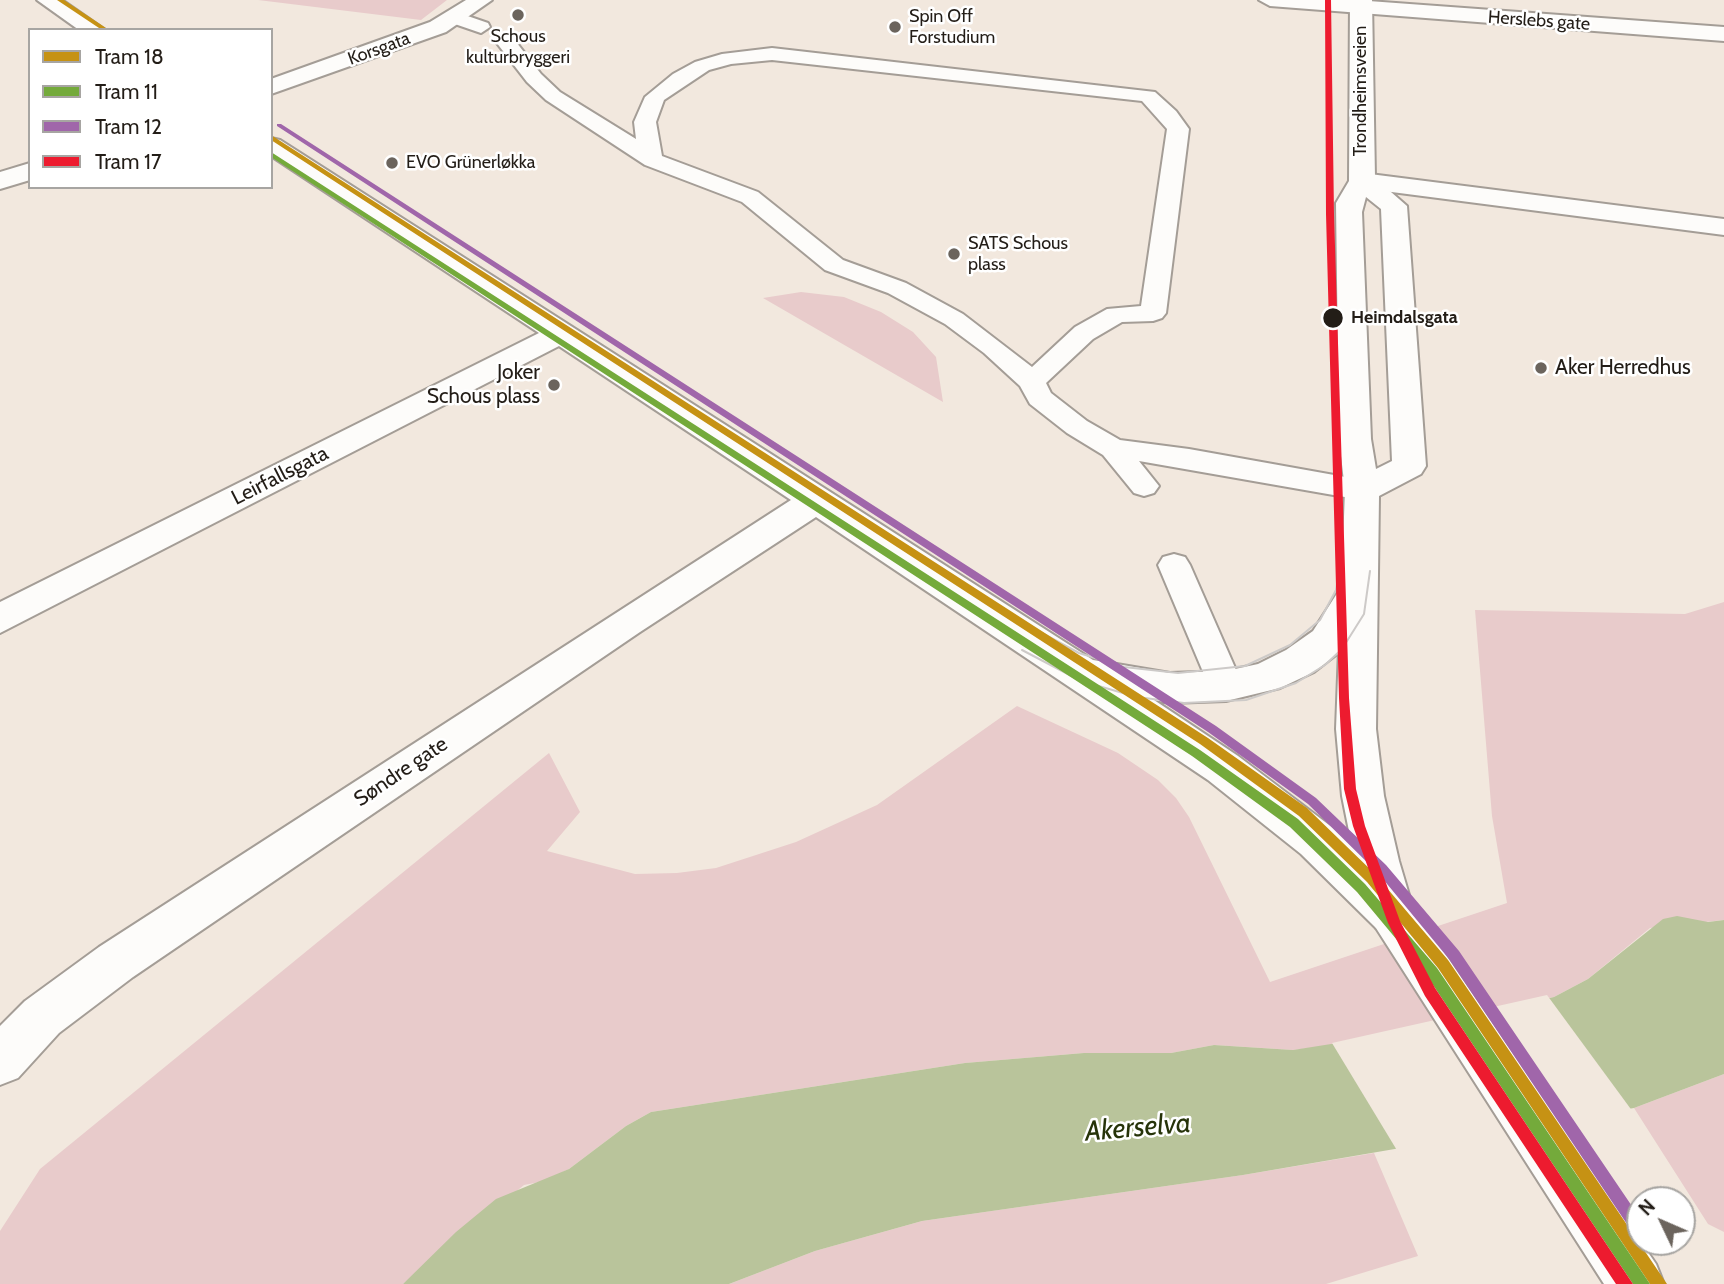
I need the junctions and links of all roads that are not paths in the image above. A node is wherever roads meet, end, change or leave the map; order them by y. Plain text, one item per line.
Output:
1 (48, 0) edge
2 (481, 0) edge
3 (1270, 0) edge
4 (1361, 4) edge
5 (456, 18) junction
6 (481, 27) dead end
7 (91, 28) edge
8 (1724, 34) edge
9 (506, 42) dead end
10 (273, 86) edge
11 (273, 146) edge
12 (653, 160) junction
13 (28, 171) edge
14 (0, 181) edge
15 (1362, 181) junction
16 (1724, 227) edge
17 (560, 334) junction
18 (1032, 382) junction
19 (1113, 449) junction
20 (1144, 486) dead end
21 (1362, 491) junction
22 (815, 501) junction
23 (1174, 565) dead end
24 (1358, 591) junction
25 (0, 619) edge
26 (1072, 666) junction
27 (1226, 686) junction
28 (1399, 925) junction
29 (0, 1061) edge
30 (1636, 1284) edge

1 - 7 street
2 - 5 street, Korsgata
3 - 4 street, Herslebs gate
4 - 8 street, Herslebs gate
4 - 15 street, Trondheimsveien
5 - 6 lane
5 - 10 street, Korsgata
9 - 12 lane
11 - 17 street
12 - 18 lane
12 - 18 lane
13 - 14 street
15 - 16 street
15 - 21 street, Trondheimsveien
15 - 21 street, Trondheimsveien
17 - 22 street
17 - 25 street, Leirfallsgata
18 - 19 lane
19 - 20 lane
19 - 21 lane
21 - 24 street, Trondheimsveien
22 - 26 street
22 - 29 street, Søndre gate
23 - 27 lane
24 - 27 street
24 - 28 street, Trondheimsveien
26 - 27 street
26 - 28 street
28 - 30 street

